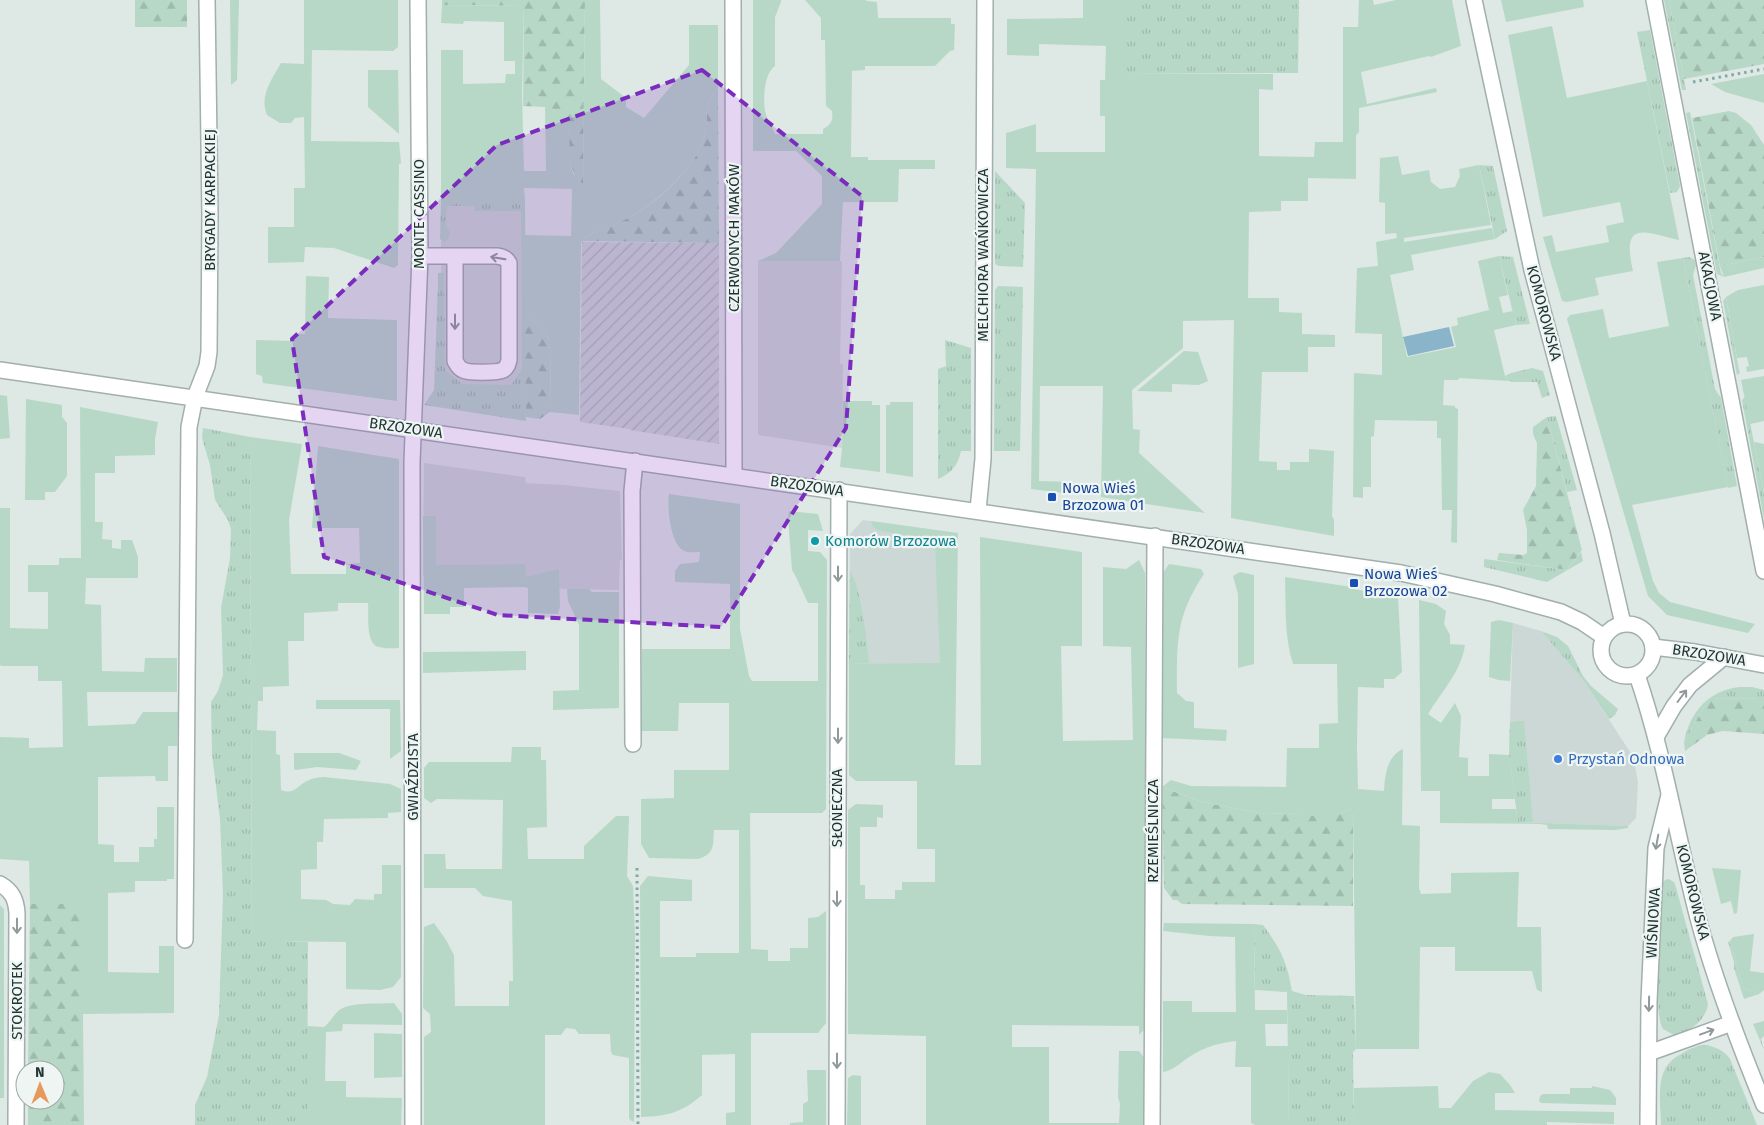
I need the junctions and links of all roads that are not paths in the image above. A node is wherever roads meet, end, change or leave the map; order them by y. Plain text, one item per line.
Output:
1 (207, 0) edge
2 (418, 0) edge
3 (733, 0) edge
4 (985, 0) edge
5 (1474, 0) edge
6 (1654, 0) edge
7 (420, 256) junction
8 (455, 256) junction
9 (0, 370) edge
10 (196, 397) junction
11 (414, 429) junction
12 (635, 461) junction
13 (734, 475) junction
14 (839, 490) junction
15 (978, 510) junction
16 (1155, 536) junction
17 (1764, 571) edge
18 (1623, 624) junction
19 (1604, 637) junction
20 (1653, 647) junction
21 (1724, 657) junction
22 (1764, 665) edge
23 (1637, 675) junction
24 (1656, 737) junction
25 (633, 744) dead end
26 (1669, 795) junction
27 (0, 884) edge
28 (184, 940) dead end
29 (1732, 1023) junction
30 (1649, 1053) junction
31 (1764, 1105) edge
32 (16, 1125) edge
33 (413, 1125) edge
34 (836, 1125) edge
35 (1152, 1125) edge
36 (1648, 1125) edge

1 - 10 street, BRYGADY KARPACKIEJ
2 - 7 street, MONTE CASSINO
3 - 13 street, CZERWONYCH MAKÓW
4 - 15 street, MELCHIORA WAŃKOWICZA
5 - 18 street, KOMOROWSKA
6 - 17 street, AKACJOWA
7 - 8 street
7 - 11 street, MONTE CASSINO
8 -> 8 street
9 - 10 street, BRZOZOWA
10 - 11 street, BRZOZOWA
10 - 28 street, BRYGADY KARPACKIEJ
11 - 12 street, BRZOZOWA
11 - 33 street, GWIAŹDZISTA
12 - 13 street, BRZOZOWA
12 - 25 street
13 - 14 street, BRZOZOWA
14 - 15 street, BRZOZOWA
14 -> 34 street, SŁONECZNA
15 - 16 street, BRZOZOWA
16 - 19 street, BRZOZOWA
16 - 35 street, RZEMIEŚLNICZA
18 - 19 street
18 - 20 street
19 - 23 street
20 - 21 street, BRZOZOWA
20 - 23 street
21 - 22 street, BRZOZOWA
24 -> 21 street
23 - 24 street, KOMOROWSKA
24 - 26 street, KOMOROWSKA
26 - 29 street, KOMOROWSKA
26 -> 30 street, WIŚNIOWA
27 -> 32 street, STOKROTEK
30 -> 29 street
29 - 31 street, KOMOROWSKA
30 - 36 street, WIŚNIOWA

